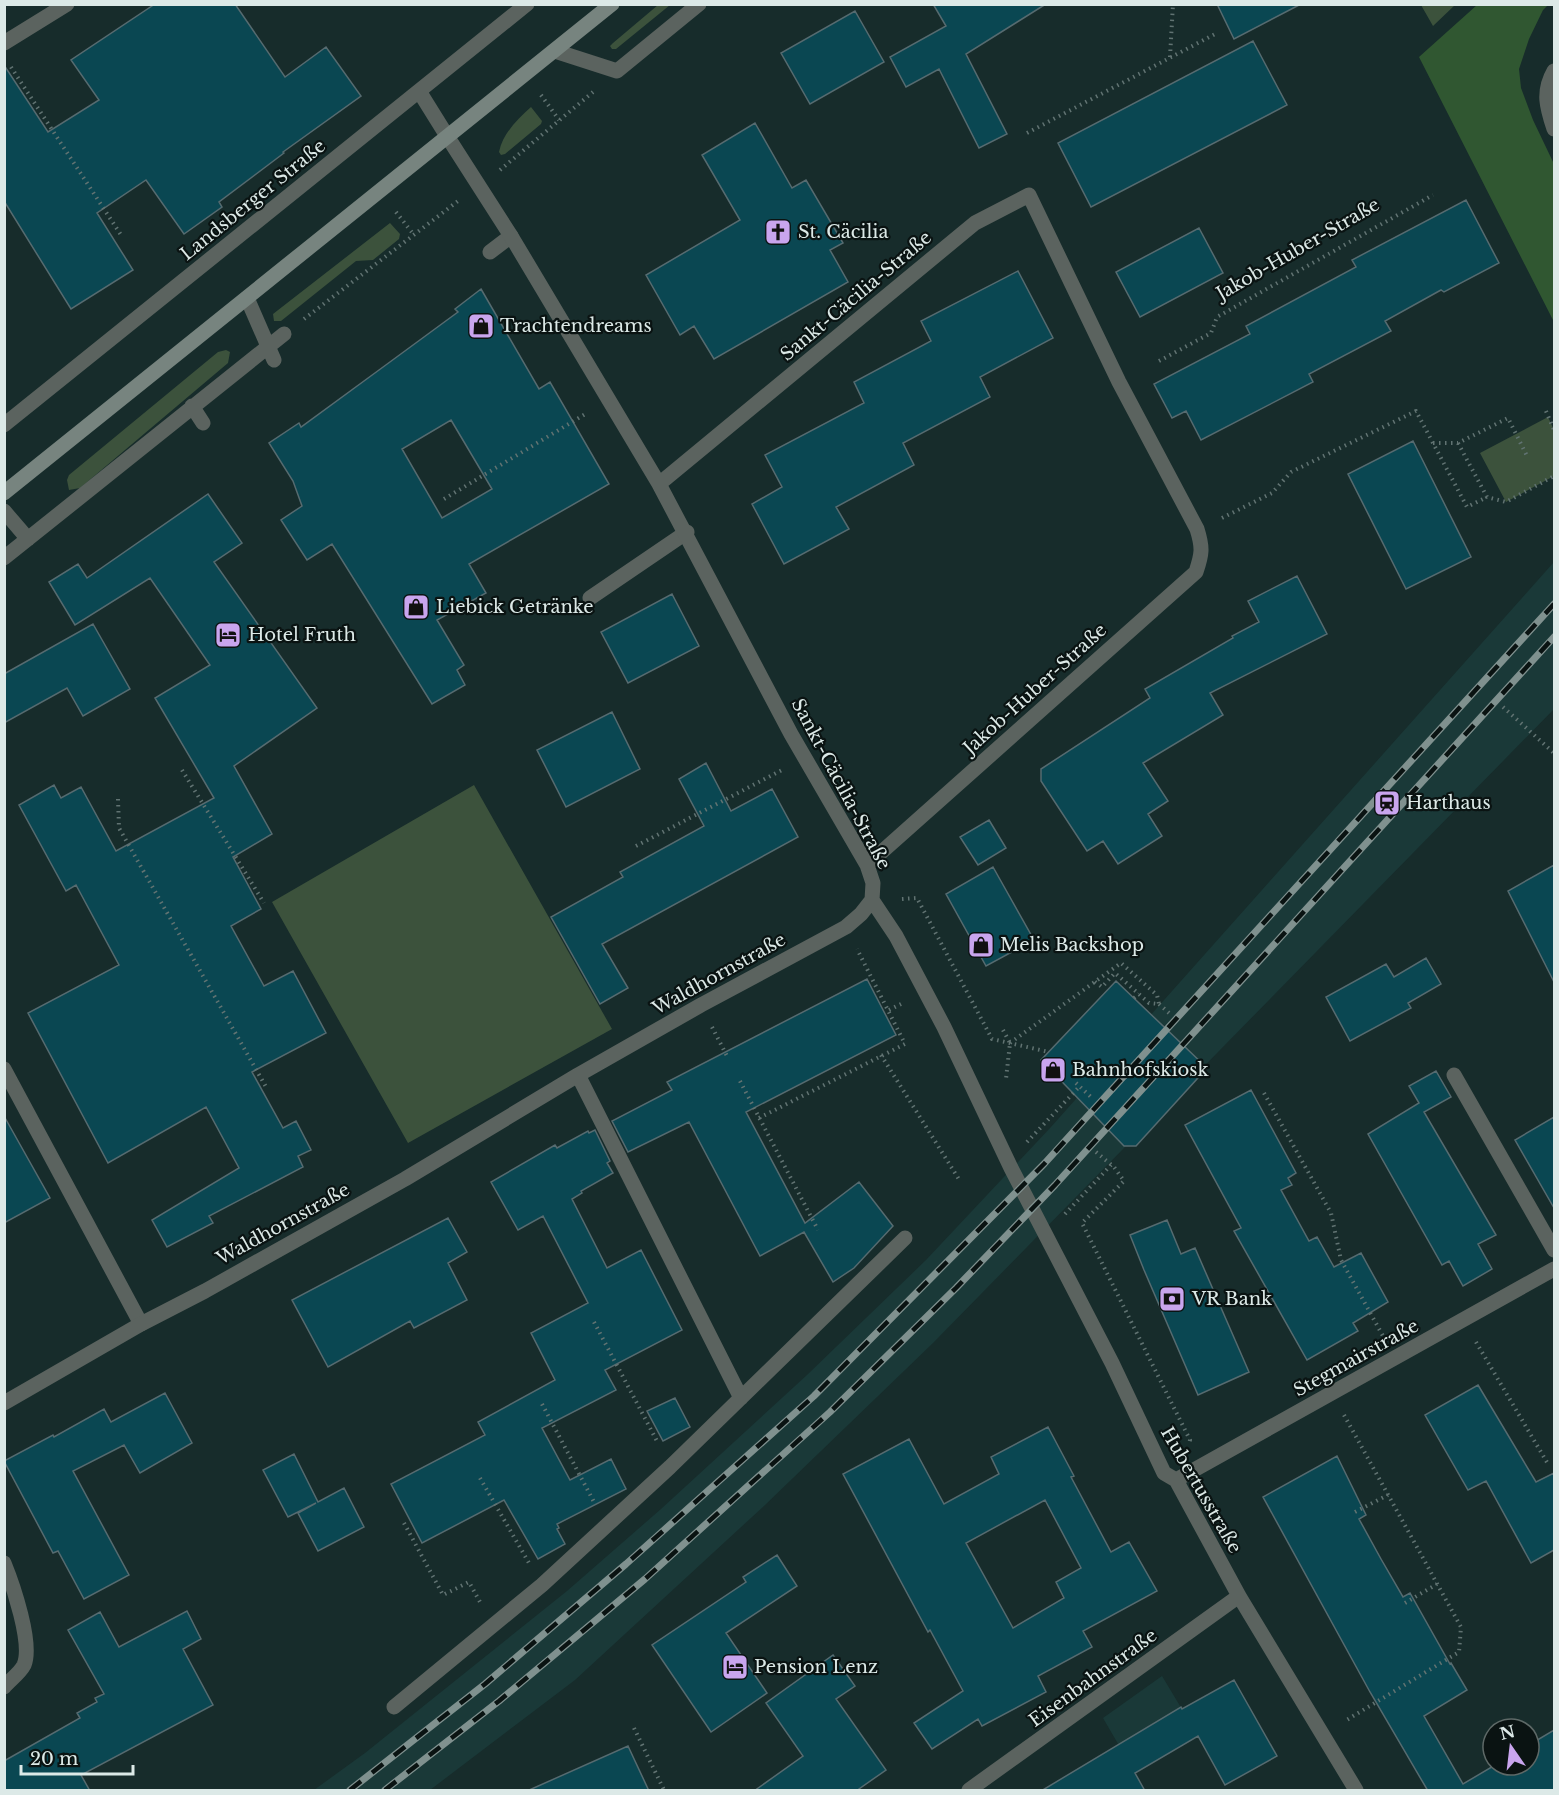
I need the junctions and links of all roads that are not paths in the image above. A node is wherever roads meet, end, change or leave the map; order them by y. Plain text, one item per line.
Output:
1 (67, 4) edge
2 (527, 4) edge
3 (612, 4) edge
4 (699, 4) edge
5 (4, 43) edge
6 (555, 51) junction
7 (1554, 71) edge
8 (419, 91) junction
9 (1554, 129) edge
10 (447, 136) junction
11 (1029, 195) joint
12 (511, 236) junction
13 (490, 252) dead end
14 (247, 298) junction
15 (284, 334) road end
16 (271, 354) junction
17 (192, 406) junction
18 (203, 423) dead end
19 (4, 425) edge
20 (659, 483) junction
21 (4, 493) edge
22 (4, 511) edge
23 (687, 532) junction
24 (27, 539) junction
25 (4, 558) edge
26 (590, 598) dead end
27 (867, 865) junction
28 (872, 900) junction
29 (4, 1069) edge
30 (578, 1075) junction
31 (1454, 1075) dead end
32 (1011, 1168) joint
33 (905, 1238) dead end
34 (1554, 1250) edge
35 (1554, 1269) edge
36 (141, 1324) junction
37 (741, 1398) junction
38 (4, 1403) edge
39 (1176, 1480) junction
40 (4, 1563) edge
41 (1239, 1596) junction
42 (4, 1687) edge
43 (394, 1707) dead end
44 (988, 1785) edge
45 (969, 1791) edge
46 (1356, 1791) edge

1 - 5 street
2 - 8 street, Landsberger Straße
3 - 6 main road
4 - 6 street
6 - 10 main road
7 - 9 street
8 - 10 street, Sankt-Cäcilia-Straße
8 - 19 street, Landsberger Straße
10 - 12 street, Sankt-Cäcilia-Straße
10 - 14 main road
11 - 20 street, Sankt-Cäcilia-Straße
11 - 27 street, Jakob-Huber-Straße
12 - 13 street
12 - 20 street, Sankt-Cäcilia-Straße
14 - 16 street
14 - 21 main road
15 - 16 street
16 - 17 street
17 - 18 street
17 - 24 street
20 - 23 street, Sankt-Cäcilia-Straße
22 - 24 street
23 - 26 street
23 - 27 street, Sankt-Cäcilia-Straße
24 - 25 street
27 - 28 street, Sankt-Cäcilia-Straße
28 - 30 street, Waldhornstraße
28 - 32 street, Sankt-Cäcilia-Straße
29 - 36 street
30 - 36 street, Waldhornstraße
30 - 37 street
31 - 34 street
32 - 39 street, Hubertusstraße
33 - 37 street
35 - 39 street, Stegmairstraße
36 - 38 street, Waldhornstraße
37 - 43 street
39 - 41 street, Hubertusstraße
40 - 42 street
41 - 44 street, Eisenbahnstraße
41 - 46 street, Hubertusstraße
44 - 45 street, Eisenbahnstraße

